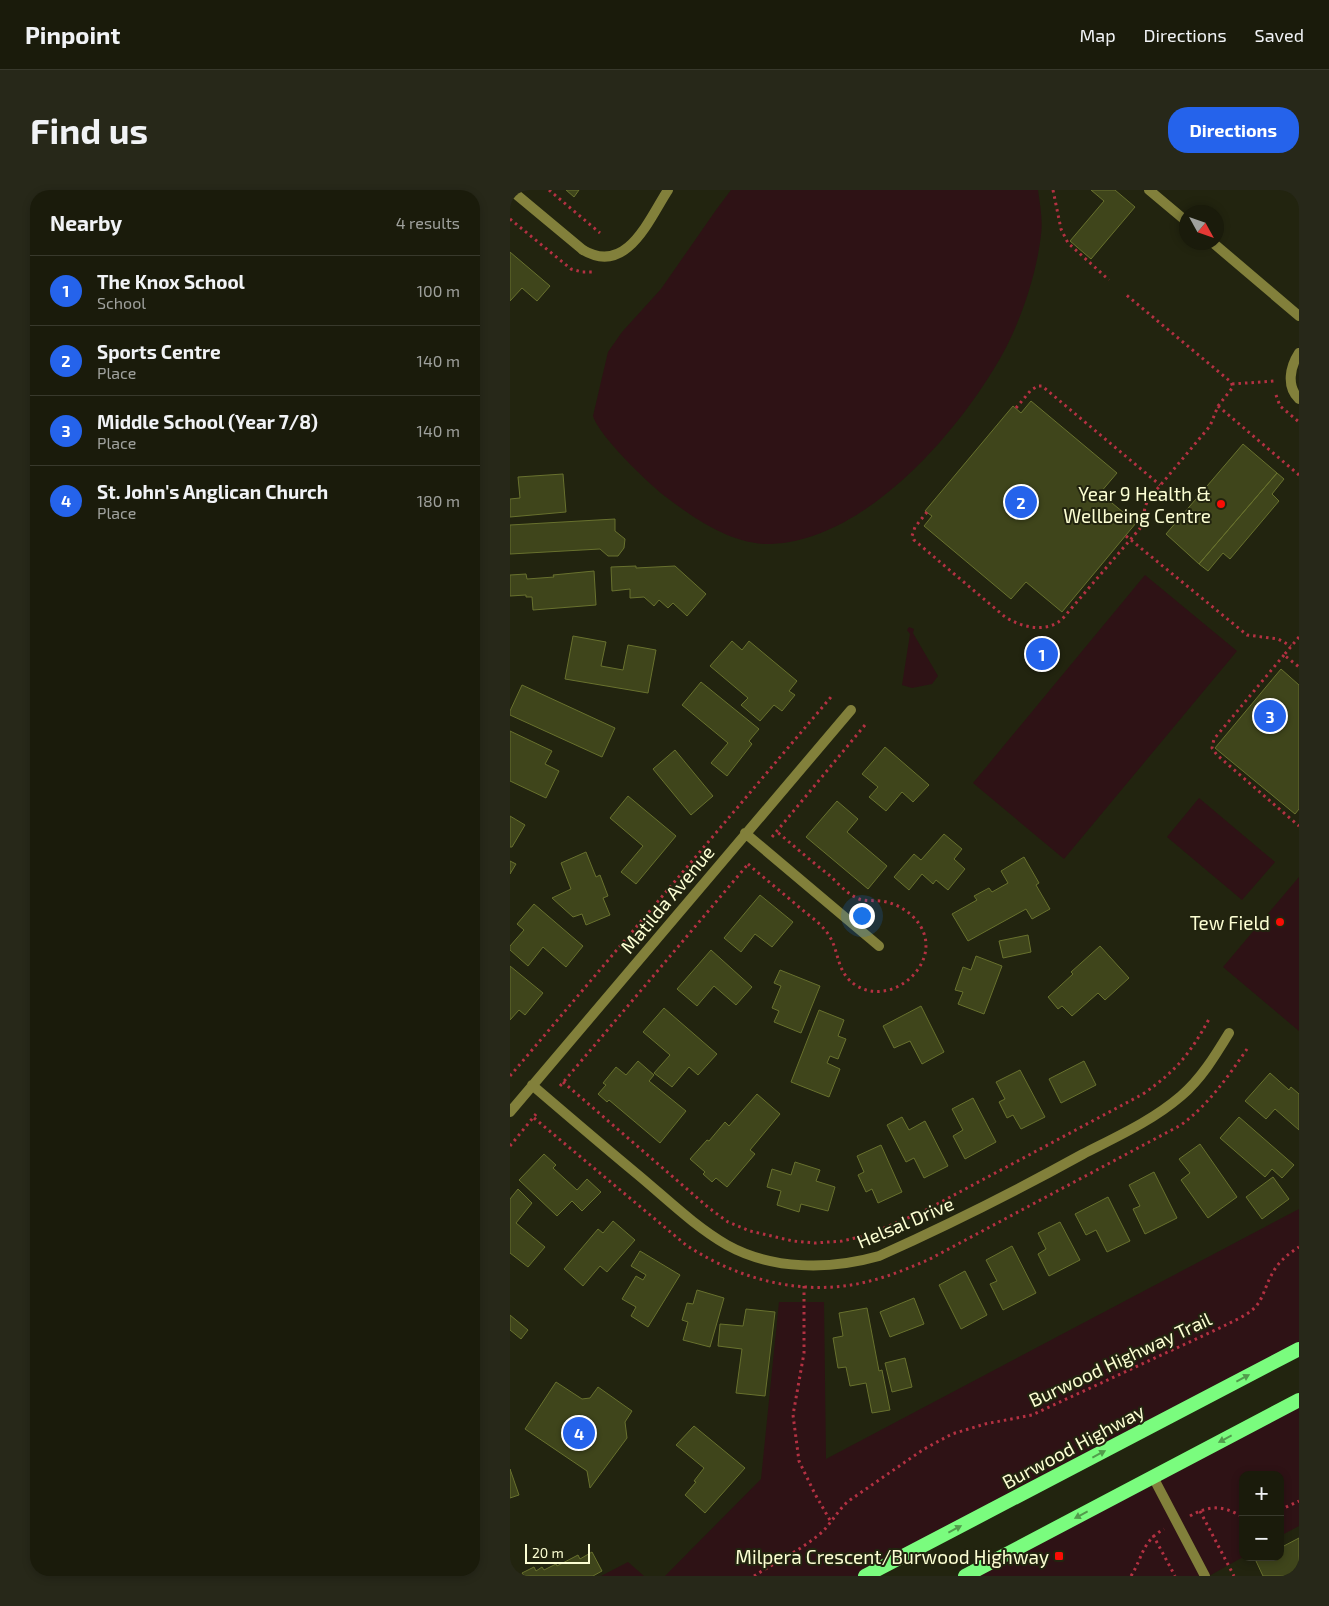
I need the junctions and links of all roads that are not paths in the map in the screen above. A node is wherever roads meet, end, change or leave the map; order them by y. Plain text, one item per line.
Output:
1 (511, 190) edge
2 (668, 190) edge
3 (1149, 190) edge
4 (1179, 215) edge
5 (1221, 250) edge
6 (1299, 316) edge
7 (1299, 353) edge
8 (1299, 398) edge
9 (851, 710) dead end
10 (745, 833) junction
11 (879, 946) dead end
12 (1228, 1033) dead end
13 (532, 1085) junction
14 (510, 1112) edge
15 (1299, 1349) edge
16 (1299, 1400) edge
17 (1153, 1477) junction
18 (865, 1576) edge
19 (965, 1576) edge
20 (1205, 1576) edge

1 - 2 street
3 - 4 street
5 - 6 street
7 - 8 street
9 - 10 street, Matilda Avenue
10 - 11 street
10 - 13 street, Matilda Avenue
12 - 13 street, Helsal Drive
13 - 14 street, Matilda Avenue
18 -> 15 highway, Burwood Highway
16 -> 17 highway
17 -> 19 highway
17 - 20 street

